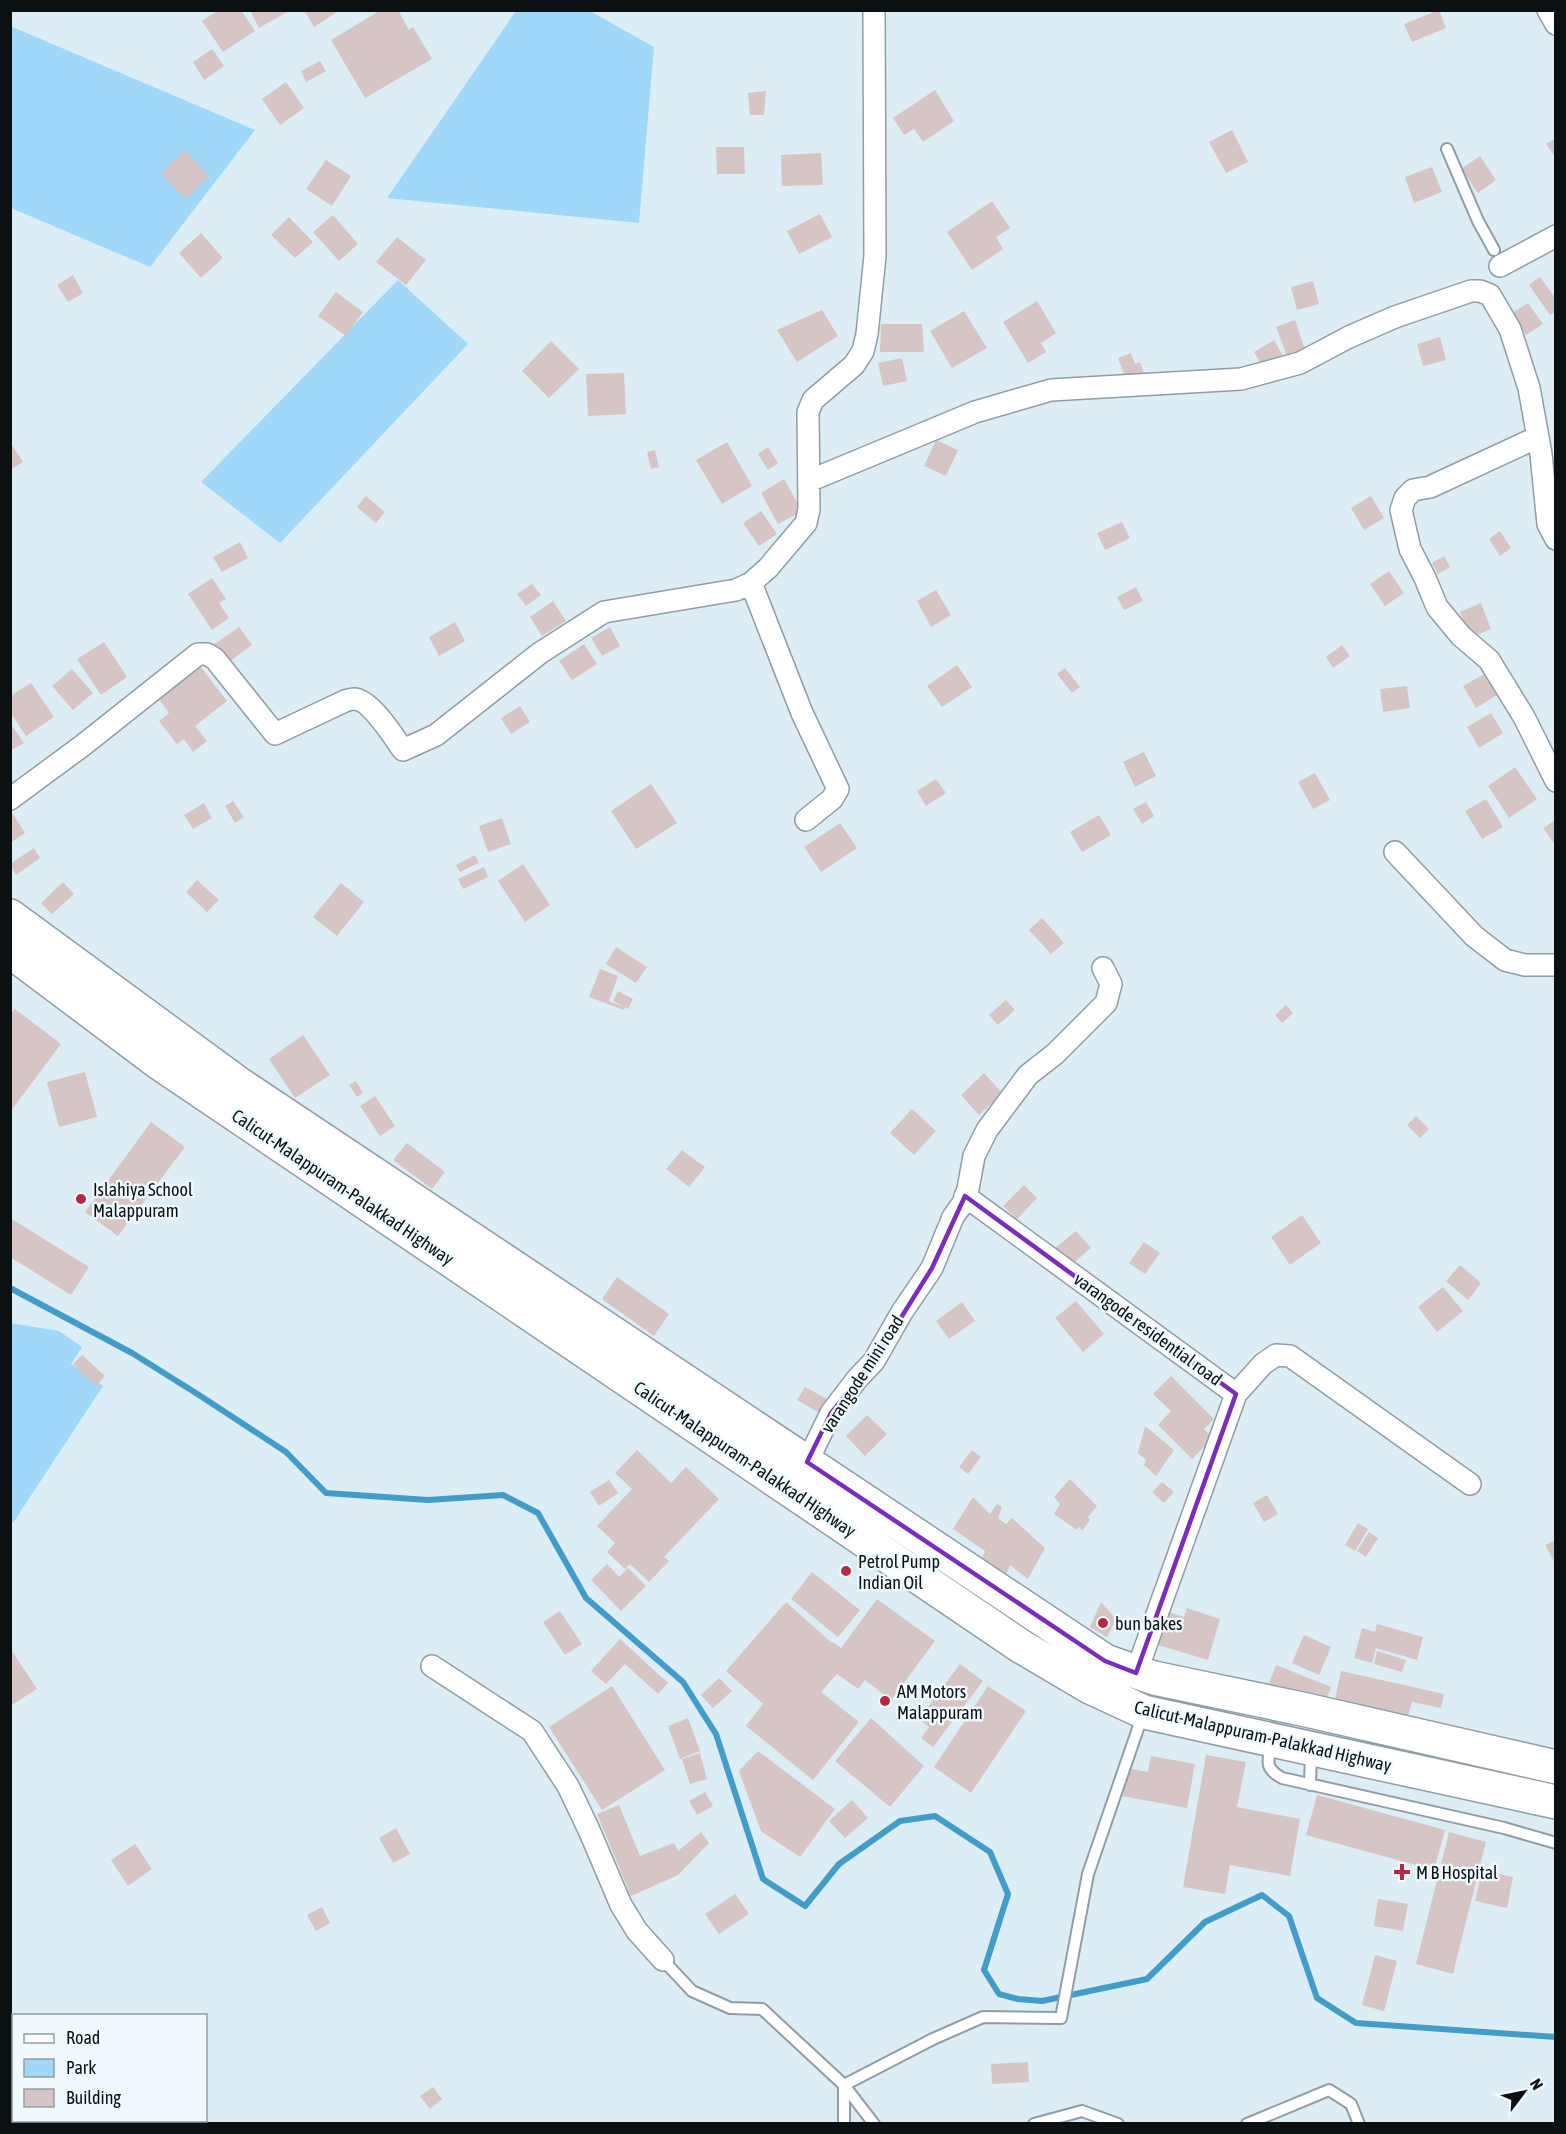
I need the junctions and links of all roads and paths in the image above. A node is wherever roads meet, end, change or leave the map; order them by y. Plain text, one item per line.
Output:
1 (874, 10) edge
2 (1548, 10) edge
3 (1556, 24) edge
4 (1447, 149) dead end
5 (1556, 236) edge
6 (1497, 258) junction
7 (1480, 291) junction
8 (1538, 437) junction
9 (809, 481) junction
10 (1556, 539) edge
11 (751, 583) junction
12 (1556, 781) edge
13 (10, 800) edge
14 (806, 820) dead end
15 (1395, 852) dead end
16 (10, 916) edge
17 (10, 951) edge
18 (1556, 965) edge
19 (1103, 968) dead end
20 (965, 1196) junction
21 (1236, 1394) junction
22 (807, 1462) junction
23 (1470, 1485) dead end
24 (432, 1666) dead end
25 (1136, 1673) junction
26 (1302, 1709) junction
27 (1144, 1712) junction
28 (1292, 1744) junction
29 (1556, 1767) edge
30 (1310, 1785) junction
31 (1556, 1802) edge
32 (1555, 1842) edge
33 (663, 1960) joint
34 (844, 2085) junction
35 (844, 2124) edge
36 (874, 2124) edge
37 (1034, 2124) edge
38 (1118, 2124) edge
39 (1246, 2124) edge
40 (1359, 2124) edge

1 - 9 street
2 - 3 street
4 - 6 lane
5 - 6 street
6 - 7 street
7 - 8 street
7 - 9 street
8 - 10 street
8 - 12 street
9 - 11 street
11 - 13 street
11 - 14 street
15 - 18 street
16 - 22 highway, Calicut-Malappuram-Palakkad Highway
17 - 27 highway, Calicut-Malappuram-Palakkad Highway
19 - 20 street, varangode mini road
20 - 21 street, varangode residential road
20 - 22 street, varangode mini road
21 - 23 street
21 - 25 street, varangode residential road
22 - 25 highway, Calicut-Malappuram-Palakkad Highway
24 - 33 street
25 - 26 highway, Calicut-Malappuram-Palakkad Highway
26 - 28 highway
26 - 29 highway, Calicut-Malappuram-Palakkad Highway
27 - 28 highway, Calicut-Malappuram-Palakkad Highway
27 - 34 lane
28 - 30 lane
28 - 30 lane
28 - 31 highway, Calicut-Malappuram-Palakkad Highway
30 - 32 lane
33 - 34 lane
34 - 35 lane
34 - 36 lane
37 - 38 lane
39 - 40 lane

